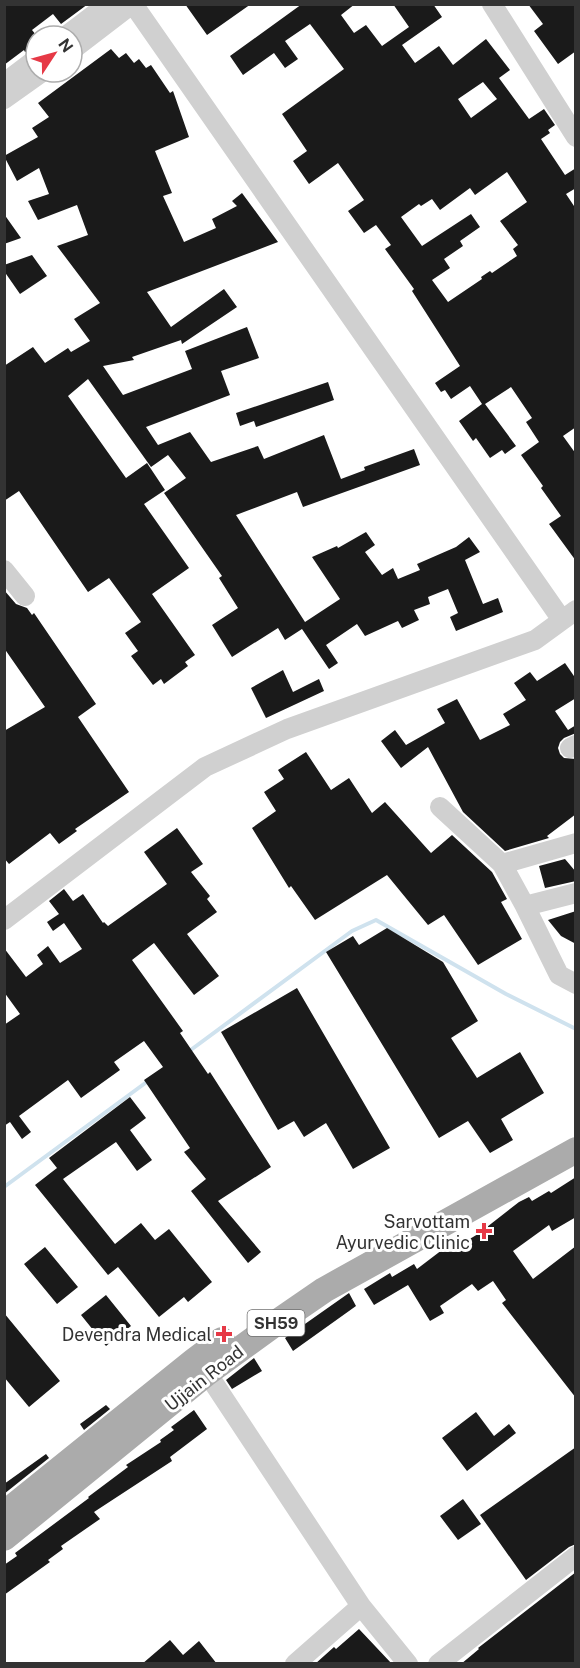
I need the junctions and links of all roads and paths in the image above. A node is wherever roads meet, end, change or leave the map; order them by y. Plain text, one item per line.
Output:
1 (108, 4) edge
2 (132, 4) edge
3 (492, 4) edge
4 (82, 24) edge
5 (84, 41) edge
6 (24, 68) edge
7 (4, 83) edge
8 (25, 84) edge
9 (4, 99) edge
10 (576, 136) edge
11 (4, 570) edge
12 (25, 596) dead end
13 (569, 615) edge
14 (440, 807) dead end
15 (576, 843) edge
16 (502, 864) junction
17 (576, 892) edge
18 (525, 906) junction
19 (4, 920) edge
20 (576, 984) edge
21 (576, 1131) edge
22 (576, 1150) edge
23 (201, 1367) junction
24 (4, 1514) edge
25 (4, 1538) edge
26 (576, 1556) edge
27 (362, 1606) junction
28 (295, 1664) edge
29 (408, 1664) edge
30 (438, 1664) edge

1 - 4 street
2 - 5 street
2 - 13 street
3 - 10 street
6 - 7 street
8 - 9 street
11 - 12 street
13 - 19 street
14 - 16 street
15 - 16 street
16 - 18 street
17 - 18 street
18 - 20 street
21 - 23 main road, Ujjain Road / SH59
22 - 23 main road, Ujjain Road / SH59
23 - 24 main road, Ujjain Road / SH59
23 - 25 main road, Ujjain Road / SH59
23 - 27 street
26 - 30 street
27 - 28 street
27 - 29 street

